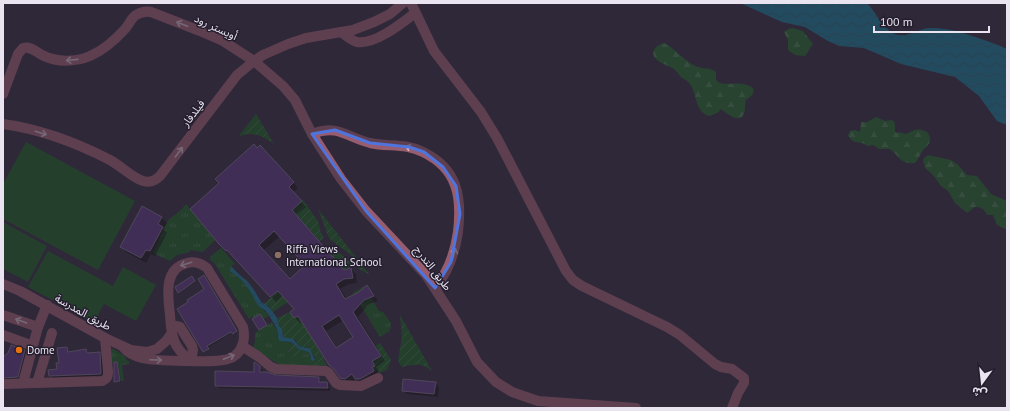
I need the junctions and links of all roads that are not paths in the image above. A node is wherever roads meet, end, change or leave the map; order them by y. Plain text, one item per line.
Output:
1 (404, 3) edge
2 (410, 3) edge
3 (418, 18) junction
4 (341, 32) junction
5 (254, 61) junction
6 (3, 94) edge
7 (3, 124) edge
8 (312, 134) junction
9 (3, 284) edge
10 (435, 288) junction
11 (3, 290) edge
12 (30, 297) junction
13 (47, 306) junction
14 (3, 315) edge
15 (38, 327) junction
16 (172, 329) junction
17 (52, 333) dead end
18 (3, 335) edge
19 (105, 338) junction
20 (33, 346) junction
21 (242, 346) junction
22 (124, 348) junction
23 (191, 360) junction
24 (378, 378) dead end
25 (23, 383) junction
26 (37, 383) junction
27 (3, 384) edge
28 (636, 408) edge
29 (732, 408) edge

1 - 4 street, فيلدفار
2 - 3 street
3 - 4 street
3 - 29 street
4 - 5 street, فيلدفار
5 -> 6 street, أويستر رود
7 -> 5 street, فيلدفار
5 - 8 street, طريق التدرج
8 - 10 street, طريق التدرج
10 -> 8 street
9 - 12 street, طريق المدرسة
10 - 28 street, طريق التدرج
11 - 12 street, طريق المدرسة
12 - 13 street, طريق المدرسة
13 - 15 street
13 - 19 street, طريق المدرسة
15 -> 14 street
15 - 20 street
21 -> 16 street
16 - 22 street
16 - 23 street
17 - 26 street
18 - 20 street
19 - 22 street, طريق المدرسة
19 - 26 street
20 - 25 street
23 -> 21 street
21 - 24 street
22 -> 23 street, طريق المدرسة
25 - 26 street
25 - 27 street

